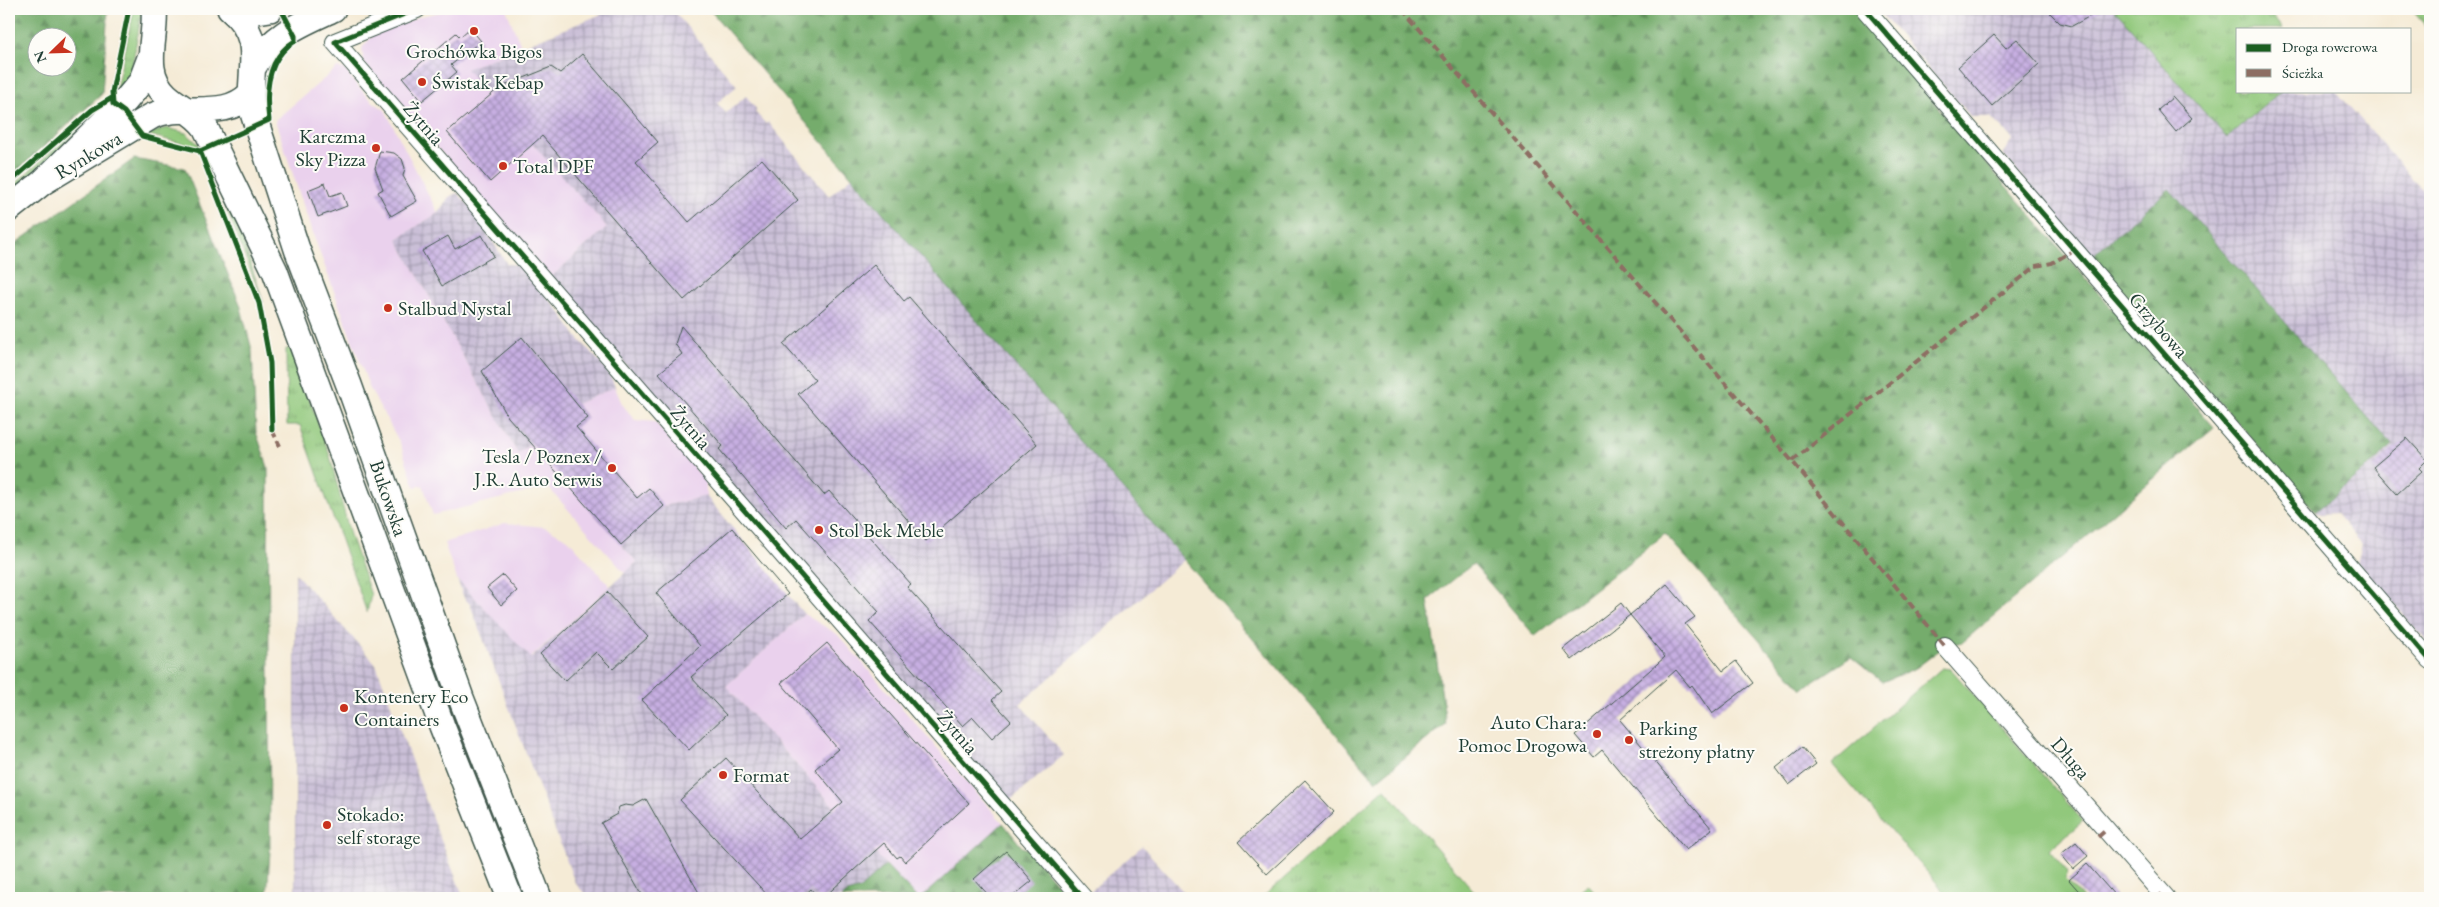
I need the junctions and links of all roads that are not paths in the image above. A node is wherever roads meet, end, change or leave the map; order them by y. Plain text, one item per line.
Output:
1 (230, 9) edge
2 (270, 9) edge
3 (333, 9) edge
4 (417, 9) edge
5 (1865, 9) edge
6 (158, 12) edge
7 (150, 58) junction
8 (253, 68) junction
9 (250, 94) junction
10 (188, 110) junction
11 (44, 182) junction
12 (9, 209) edge
13 (1945, 646) dead end
14 (2430, 660) edge
15 (510, 898) edge
16 (539, 898) edge
17 (1083, 898) edge
18 (2166, 898) edge

1 - 2 main road
1 - 8 main road, Bukowska
3 - 8 main road
4 - 17 street, Żytnia
5 - 14 street, Grzybowa
6 - 7 main road
7 - 10 main road, Bukowska
7 - 11 main road, Rynkowa
8 - 9 main road, Bukowska
9 - 10 main road, Rynkowa
9 - 16 main road, Bukowska
10 - 11 main road, Rynkowa
10 - 15 main road, Bukowska
11 - 12 main road, Rynkowa
13 - 18 street, Długa

